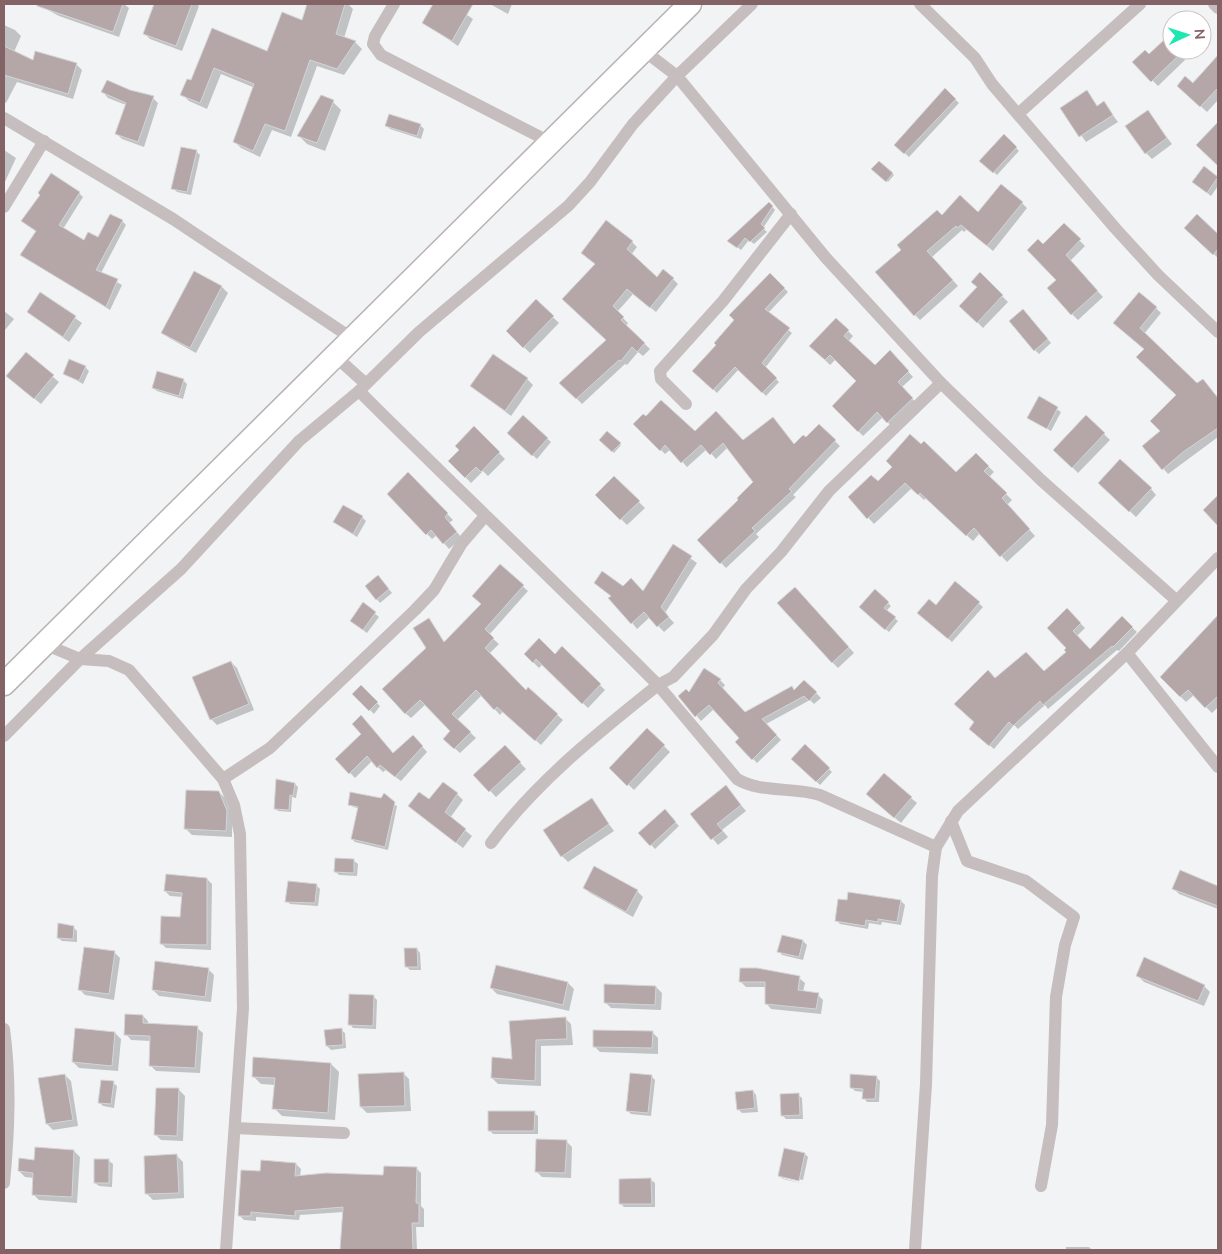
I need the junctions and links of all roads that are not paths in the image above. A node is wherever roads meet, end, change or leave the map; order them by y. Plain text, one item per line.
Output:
1 (394, 4) edge
2 (690, 4) edge
3 (752, 4) edge
4 (920, 4) edge
5 (1140, 4) edge
6 (1214, 4) edge
7 (1218, 8) edge
8 (643, 50) junction
9 (677, 76) junction
10 (1019, 114) junction
11 (4, 118) edge
12 (44, 141) junction
13 (550, 142) junction
14 (4, 206) edge
15 (791, 214) junction
16 (1218, 332) edge
17 (353, 339) junction
18 (335, 356) junction
19 (941, 383) junction
20 (363, 388) junction
21 (686, 404) dead end
22 (485, 516) junction
23 (1218, 558) edge
24 (1176, 600) junction
25 (44, 644) junction
26 (1127, 653) junction
27 (80, 659) junction
28 (4, 684) edge
29 (658, 686) junction
30 (4, 736) edge
31 (1218, 767) edge
32 (223, 779) junction
33 (951, 821) junction
34 (491, 843) dead end
35 (936, 847) junction
36 (4, 1029) edge
37 (235, 1128) junction
38 (344, 1133) dead end
39 (4, 1183) edge
40 (1041, 1186) dead end
41 (226, 1250) edge
42 (915, 1250) edge

1 - 13 street
2 - 8 highway
3 - 9 street
4 - 10 street
5 - 10 street
6 - 7 street
8 - 9 street
8 - 13 highway
9 - 15 street
9 - 20 street
10 - 16 street
11 - 12 street
12 - 14 street
12 - 17 street
13 - 17 highway
15 - 19 street
15 - 21 street
17 - 18 highway
18 - 20 street
18 - 25 highway
19 - 24 street
19 - 29 street
20 - 22 street
20 - 27 street
22 - 29 street
22 - 32 street
23 - 24 street
24 - 26 street
25 - 27 street
25 - 28 highway
26 - 31 street
26 - 33 street
27 - 30 street
27 - 32 street
29 - 34 street
29 - 35 street
32 - 37 street
33 - 35 street
33 - 40 street
35 - 42 street
36 - 39 street
37 - 38 street
37 - 41 street

